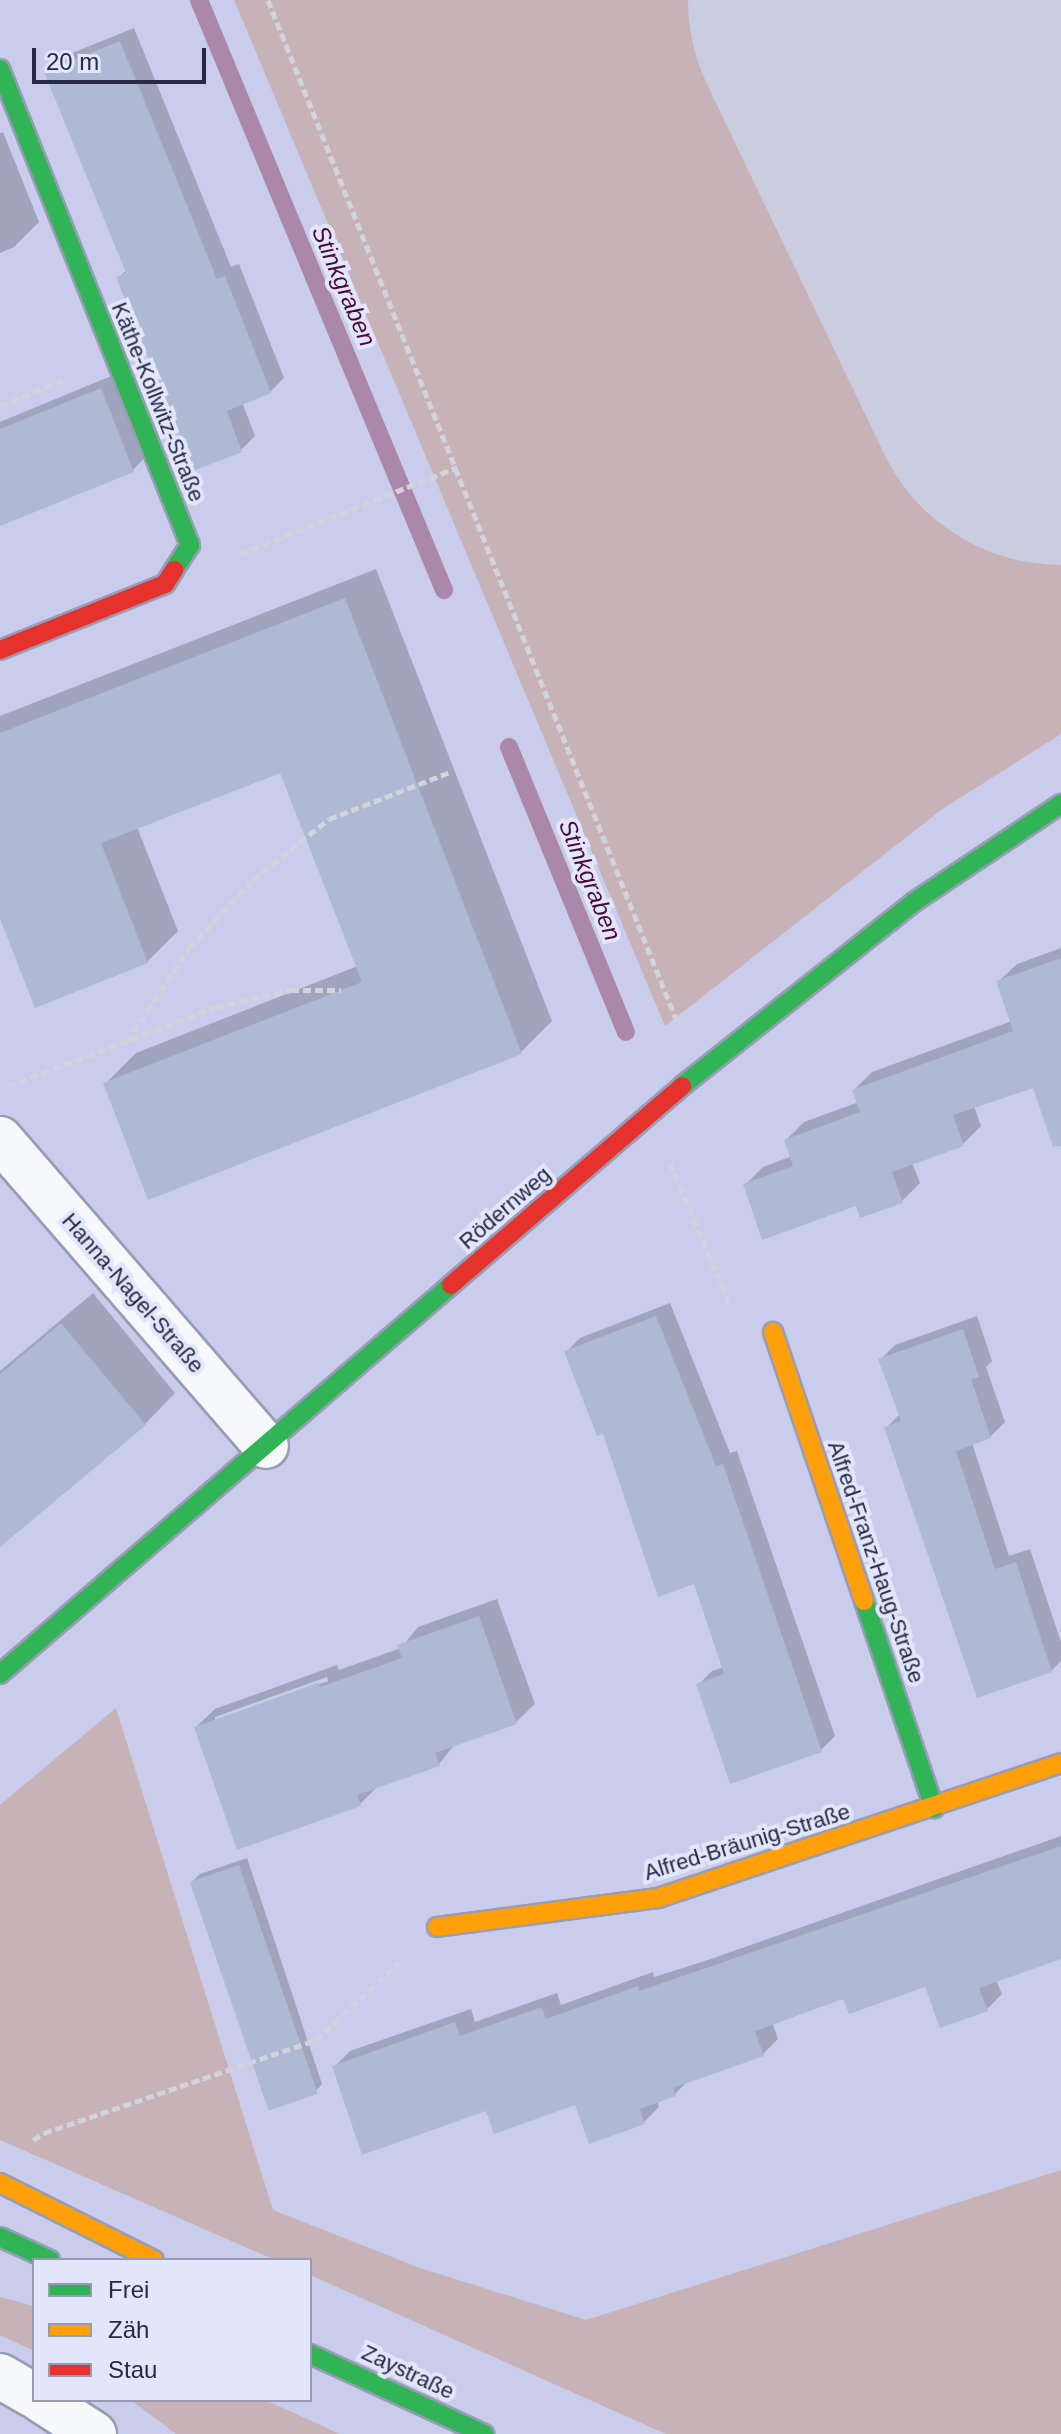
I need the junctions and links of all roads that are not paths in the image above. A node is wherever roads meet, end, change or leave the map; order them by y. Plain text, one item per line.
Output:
1 (0, 69) edge
2 (0, 650) edge
3 (1061, 804) edge
4 (0, 1139) edge
5 (773, 1332) road end
6 (266, 1446) junction
7 (0, 1674) edge
8 (1061, 1763) edge
9 (934, 1808) junction
10 (437, 1927) road end
11 (0, 2183) edge
12 (0, 2237) edge
13 (46, 2258) edge
14 (150, 2258) edge
15 (312, 2355) edge
16 (0, 2376) edge
17 (32, 2395) edge
18 (44, 2402) edge
19 (94, 2434) edge
20 (484, 2434) edge

1 - 2 street, Käthe-Kollwitz-Straße
3 - 6 street, Rödernweg
4 - 6 street, Hanna-Nagel-Straße
5 - 9 street, Alfred-Franz-Haug-Straße
6 - 7 street, Rödernweg
8 - 9 street, Alfred-Bräunig-Straße
9 - 10 street, Alfred-Bräunig-Straße
11 - 14 street
12 - 13 street
15 - 20 street, Zaystraße
16 - 17 street
18 - 19 street

